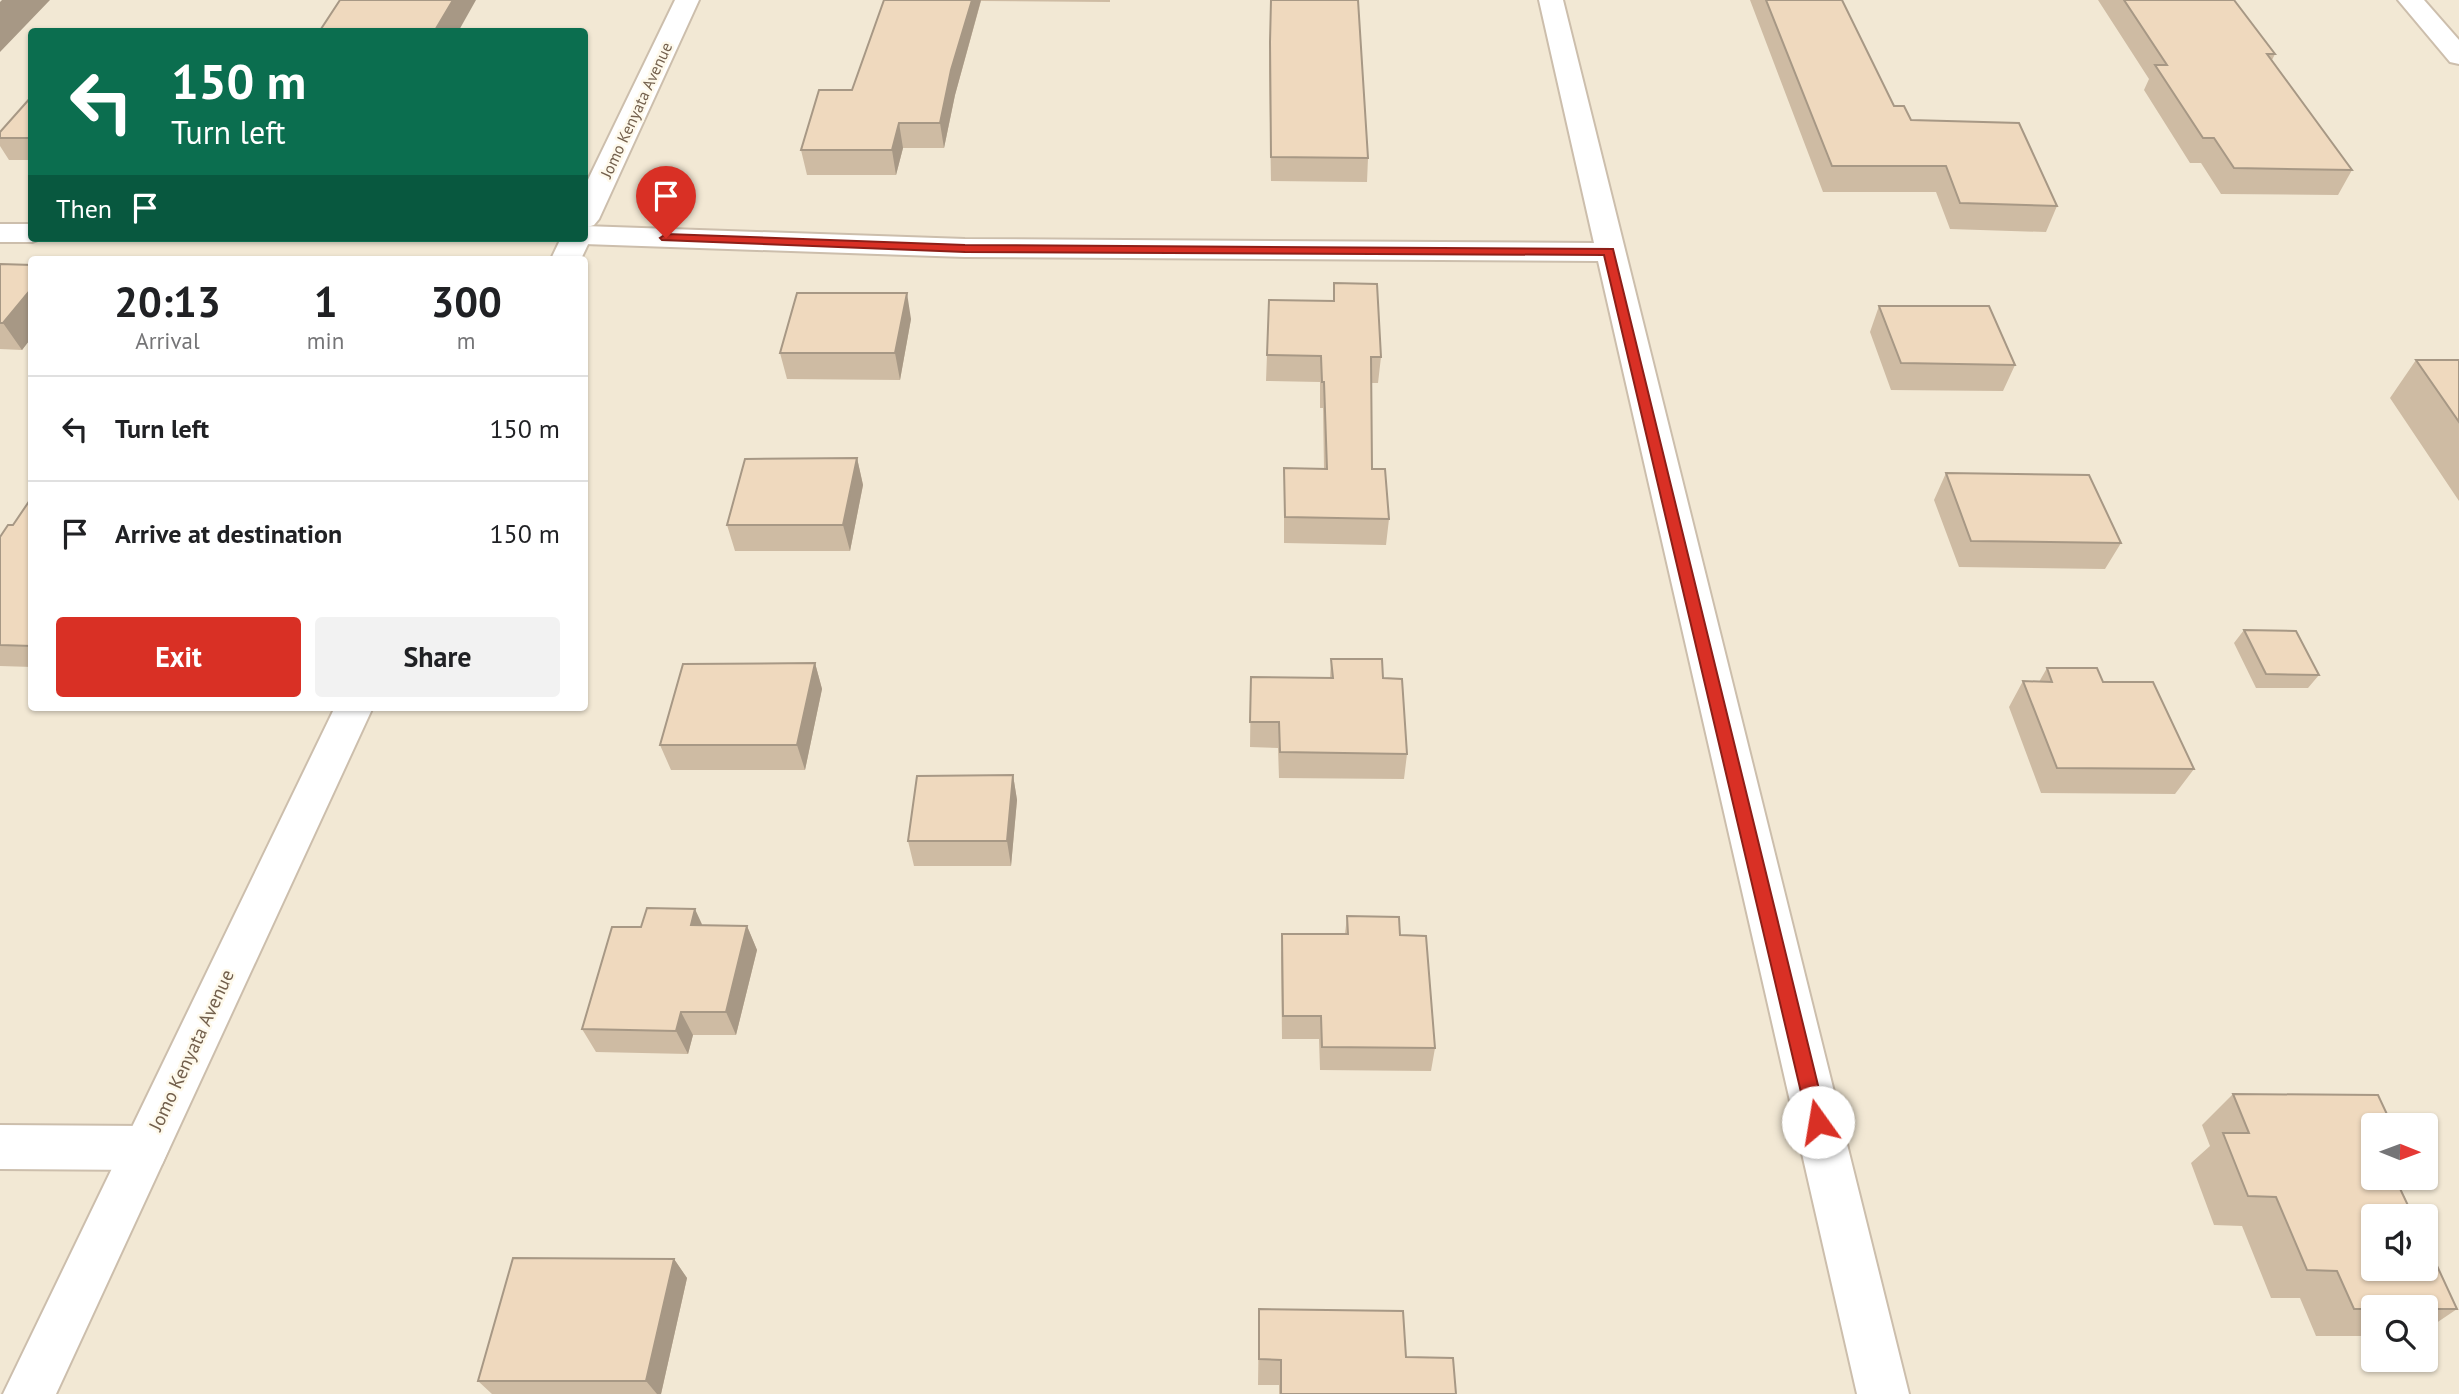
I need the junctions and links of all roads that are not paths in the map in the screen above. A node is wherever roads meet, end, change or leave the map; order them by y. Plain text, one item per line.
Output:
1 (687, 0) edge
2 (1551, 0) edge
3 (2410, 0) edge
4 (2459, 56) edge
5 (588, 210) edge
6 (0, 233) edge
7 (28, 233) edge
8 (588, 235) edge
9 (1609, 252) junction
10 (352, 711) edge
11 (0, 1147) edge
12 (145, 1148) junction
13 (29, 1394) edge
14 (1883, 1394) edge

1 - 5 street, Jomo Kenyata Avenue
2 - 9 street
3 - 4 street
6 - 7 street
8 - 9 street
9 - 14 street
10 - 12 street, Jomo Kenyata Avenue
11 - 12 street
12 - 13 street, Jomo Kenyata Avenue

